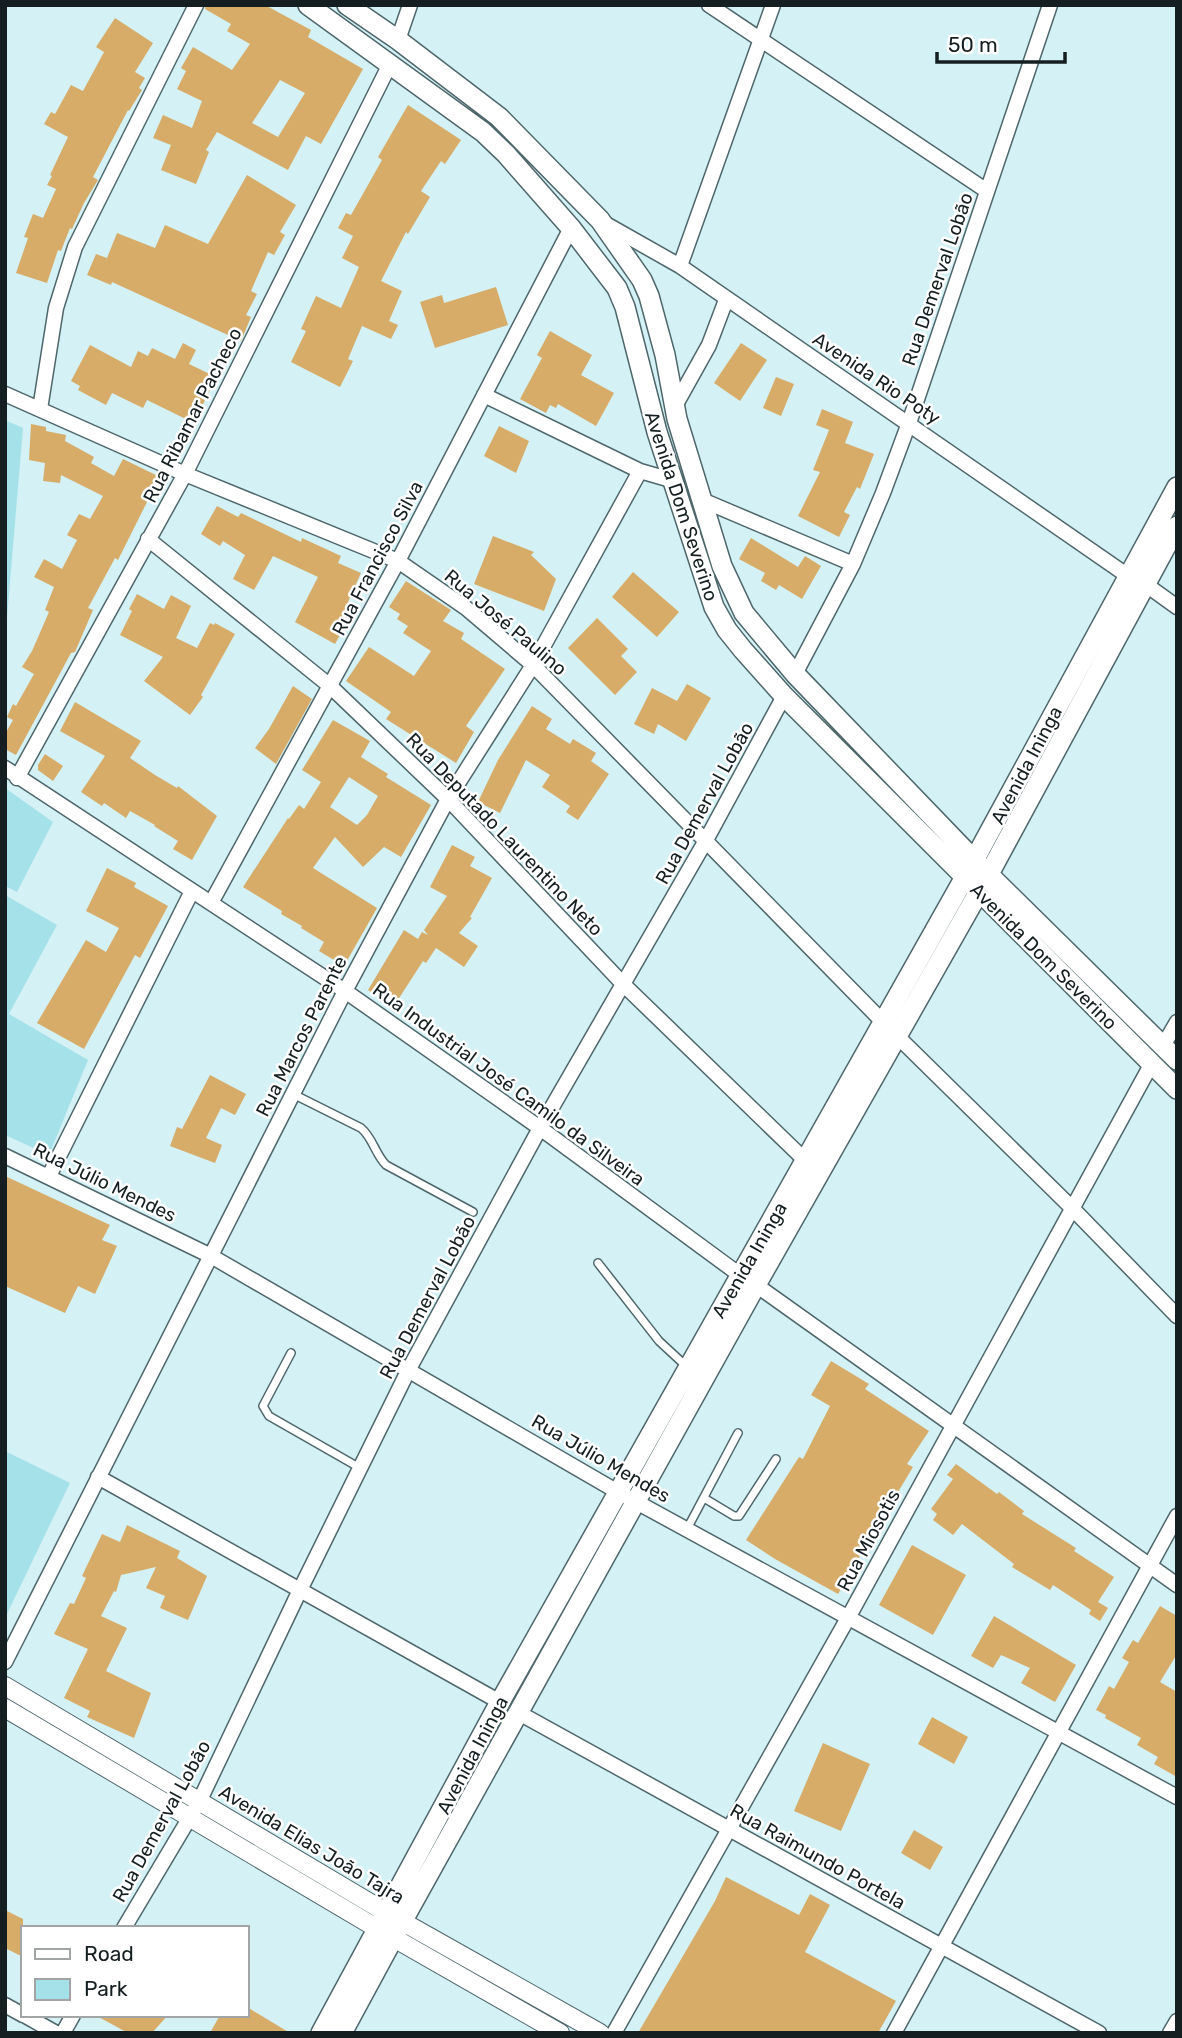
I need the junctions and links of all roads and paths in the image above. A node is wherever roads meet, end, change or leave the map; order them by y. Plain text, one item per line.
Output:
1 (196, 5) edge
2 (308, 5) edge
3 (347, 5) edge
4 (410, 5) edge
5 (709, 5) edge
6 (773, 5) edge
7 (1050, 5) edge
8 (398, 40) junction
9 (760, 41) junction
10 (390, 64) junction
11 (987, 191) junction
12 (600, 220) junction
13 (571, 228) junction
14 (680, 266) junction
15 (726, 300) junction
16 (5, 394) edge
17 (484, 395) junction
18 (675, 406) junction
19 (40, 409) junction
20 (909, 423) junction
21 (640, 471) junction
22 (186, 474) junction
23 (671, 480) junction
24 (1177, 487) edge
25 (702, 500) junction
26 (1177, 526) edge
27 (148, 539) junction
28 (398, 561) junction
29 (853, 564) junction
30 (1136, 580) junction
31 (1177, 607) edge
32 (533, 665) junction
33 (795, 674) junction
34 (330, 686) junction
35 (784, 696) junction
36 (11, 773) edge
37 (448, 799) junction
38 (705, 842) junction
39 (977, 876) junction
40 (192, 891) junction
41 (211, 903) junction
42 (624, 985) junction
43 (345, 991) junction
44 (1177, 1022) edge
45 (890, 1029) junction
46 (1170, 1053) edge
47 (1152, 1063) junction
48 (1177, 1089) edge
49 (293, 1094) junction
50 (540, 1128) junction
51 (5, 1156) edge
52 (813, 1167) junction
53 (49, 1176) junction
54 (1071, 1208) junction
55 (473, 1212) dead end
56 (211, 1256) junction
57 (598, 1263) dead end
58 (748, 1280) junction
59 (1177, 1316) edge
60 (291, 1353) dead end
61 (688, 1367) junction
62 (409, 1369) junction
63 (953, 1424) junction
64 (738, 1433) dead end
65 (776, 1460) dead end
66 (360, 1468) junction
67 (98, 1477) junction
68 (618, 1492) junction
69 (704, 1498) junction
70 (636, 1501) junction
71 (1177, 1516) edge
72 (687, 1529) junction
73 (1149, 1566) junction
74 (1177, 1585) edge
75 (300, 1590) junction
76 (848, 1618) junction
77 (5, 1662) edge
78 (5, 1686) edge
79 (500, 1702) junction
80 (5, 1708) edge
81 (519, 1713) junction
82 (1058, 1733) junction
83 (1177, 1797) edge
84 (194, 1810) junction
85 (729, 1829) junction
86 (390, 1925) junction
87 (125, 1926) edge
88 (942, 1947) junction
89 (5, 2005) edge
90 (21, 2014) edge
91 (27, 2017) edge
92 (72, 2017) edge
93 (1177, 2021) edge
94 (56, 2033) edge
95 (63, 2033) edge
96 (321, 2033) edge
97 (342, 2033) edge
98 (560, 2033) edge
99 (600, 2033) edge
100 (614, 2033) edge
101 (894, 2033) edge
102 (1098, 2033) edge
103 (1170, 2033) edge

1 - 19 street
2 - 10 main road, Avenida Dom Severino
3 - 8 main road, Avenida Dom Severino
4 - 8 street
5 - 9 street
6 - 9 street
7 - 11 street, Rua Demerval Lobão
8 - 12 main road, Avenida Dom Severino
9 - 11 street
9 - 14 street
10 - 13 main road, Avenida Dom Severino
10 - 22 street, Rua Ribamar Pacheco
11 - 20 street, Rua Demerval Lobão
12 - 14 street, Avenida Rio Poty
12 - 18 main road, Avenida Dom Severino
13 - 17 street, Rua Francisco Silva
13 - 23 main road, Avenida Dom Severino
14 - 15 street, Avenida Rio Poty
15 - 18 street
15 - 20 street, Avenida Rio Poty
16 - 19 street, Rua José Paulino
17 - 21 street
17 - 28 street, Rua Francisco Silva
18 - 25 main road, Avenida Dom Severino
19 - 22 street, Rua José Paulino
20 - 29 street, Rua Demerval Lobão
20 - 30 street, Avenida Rio Poty
21 - 23 street
21 - 32 street, Rua Marcos Parente
22 - 27 street, Rua Ribamar Pacheco
22 - 28 street, Rua José Paulino
23 - 35 main road, Avenida Dom Severino
24 - 30 main road, Avenida Ininga
25 - 29 street
25 - 33 main road, Avenida Dom Severino
26 - 30 main road, Avenida Ininga
27 - 34 street, Rua Deputado Laurentino Neto
27 - 36 street, Rua Ribamar Pacheco
28 - 32 street, Rua José Paulino
28 - 34 street, Rua Francisco Silva
29 - 33 street, Rua Demerval Lobão
30 - 31 street, Avenida Rio Poty
30 - 39 main road, Avenida Ininga
32 - 37 street, Rua Marcos Parente
32 - 38 street, Rua José Paulino
33 - 39 main road, Avenida Dom Severino
34 - 37 street, Rua Deputado Laurentino Neto
34 - 41 street, Rua Francisco Silva
35 - 38 street, Rua Demerval Lobão
35 - 39 main road, Avenida Dom Severino
36 - 40 street, Rua Industrial José Camilo da Silveira
37 - 42 street, Rua Deputado Laurentino Neto
37 - 43 street, Rua Marcos Parente
38 - 42 street, Rua Demerval Lobão
38 - 45 street, Rua José Paulino
39 - 45 main road, Avenida Ininga
39 - 46 main road, Avenida Dom Severino
39 - 47 main road, Avenida Dom Severino
40 - 41 street, Rua Industrial José Camilo da Silveira
40 - 53 street
41 - 43 street, Rua Industrial José Camilo da Silveira
42 - 50 street, Rua Demerval Lobão
42 - 52 street, Rua Deputado Laurentino Neto
43 - 49 street, Rua Marcos Parente
43 - 50 street, Rua Industrial José Camilo da Silveira
44 - 46 street
45 - 52 main road, Avenida Ininga
45 - 54 street, Rua José Paulino
47 - 48 main road, Avenida Dom Severino
47 - 54 street, Rua Miosotis
49 - 55 lane
49 - 56 street, Rua Marcos Parente
50 - 58 street, Rua Industrial José Camilo da Silveira
50 - 62 street, Rua Demerval Lobão
51 - 53 street, Rua Júlio Mendes
52 - 58 main road, Avenida Ininga
53 - 56 street, Rua Júlio Mendes
54 - 59 street, Rua José Paulino
54 - 63 street, Rua Miosotis
56 - 62 street, Rua Júlio Mendes
56 - 67 street, Rua Marcos Parente
57 - 61 lane
58 - 61 main road, Avenida Ininga
58 - 63 street, Rua Industrial José Camilo da Silveira
58 - 70 main road, Avenida Ininga
60 - 66 lane
61 - 68 main road, Avenida Ininga
62 - 66 street, Rua Demerval Lobão
62 - 68 street, Rua Júlio Mendes
63 - 73 street, Rua Industrial José Camilo da Silveira
63 - 76 street, Rua Miosotis
64 - 69 lane
65 - 69 lane
66 - 75 street, Rua Demerval Lobão
67 - 75 street
67 - 77 street, Rua Marcos Parente
68 - 70 street, Rua Júlio Mendes
68 - 79 main road, Avenida Ininga
69 - 72 lane
70 - 72 street, Rua Júlio Mendes
70 - 81 main road, Avenida Ininga
71 - 73 street
72 - 76 street, Rua Júlio Mendes
73 - 74 street, Rua Industrial José Camilo da Silveira
73 - 82 street
75 - 79 street
75 - 84 street, Rua Demerval Lobão
76 - 82 street, Rua Júlio Mendes
76 - 85 street, Rua Miosotis
78 - 84 street, Avenida Elias João Tajra
79 - 86 main road, Avenida Ininga
80 - 84 street, Avenida Elias João Tajra
81 - 85 street, Rua Raimundo Portela
81 - 86 main road, Avenida Ininga
82 - 83 street, Rua Júlio Mendes
82 - 88 street
84 - 86 street, Avenida Elias João Tajra
84 - 87 street, Rua Demerval Lobão
85 - 88 street, Rua Raimundo Portela
85 - 100 street, Rua Miosotis
86 - 96 main road, Avenida Ininga
86 - 97 main road, Avenida Ininga
86 - 98 street, Avenida Elias João Tajra
86 - 99 street, Avenida Elias João Tajra
88 - 101 street
88 - 102 street, Rua Raimundo Portela
89 - 90 street
91 - 94 street
92 - 95 street
93 - 103 street

